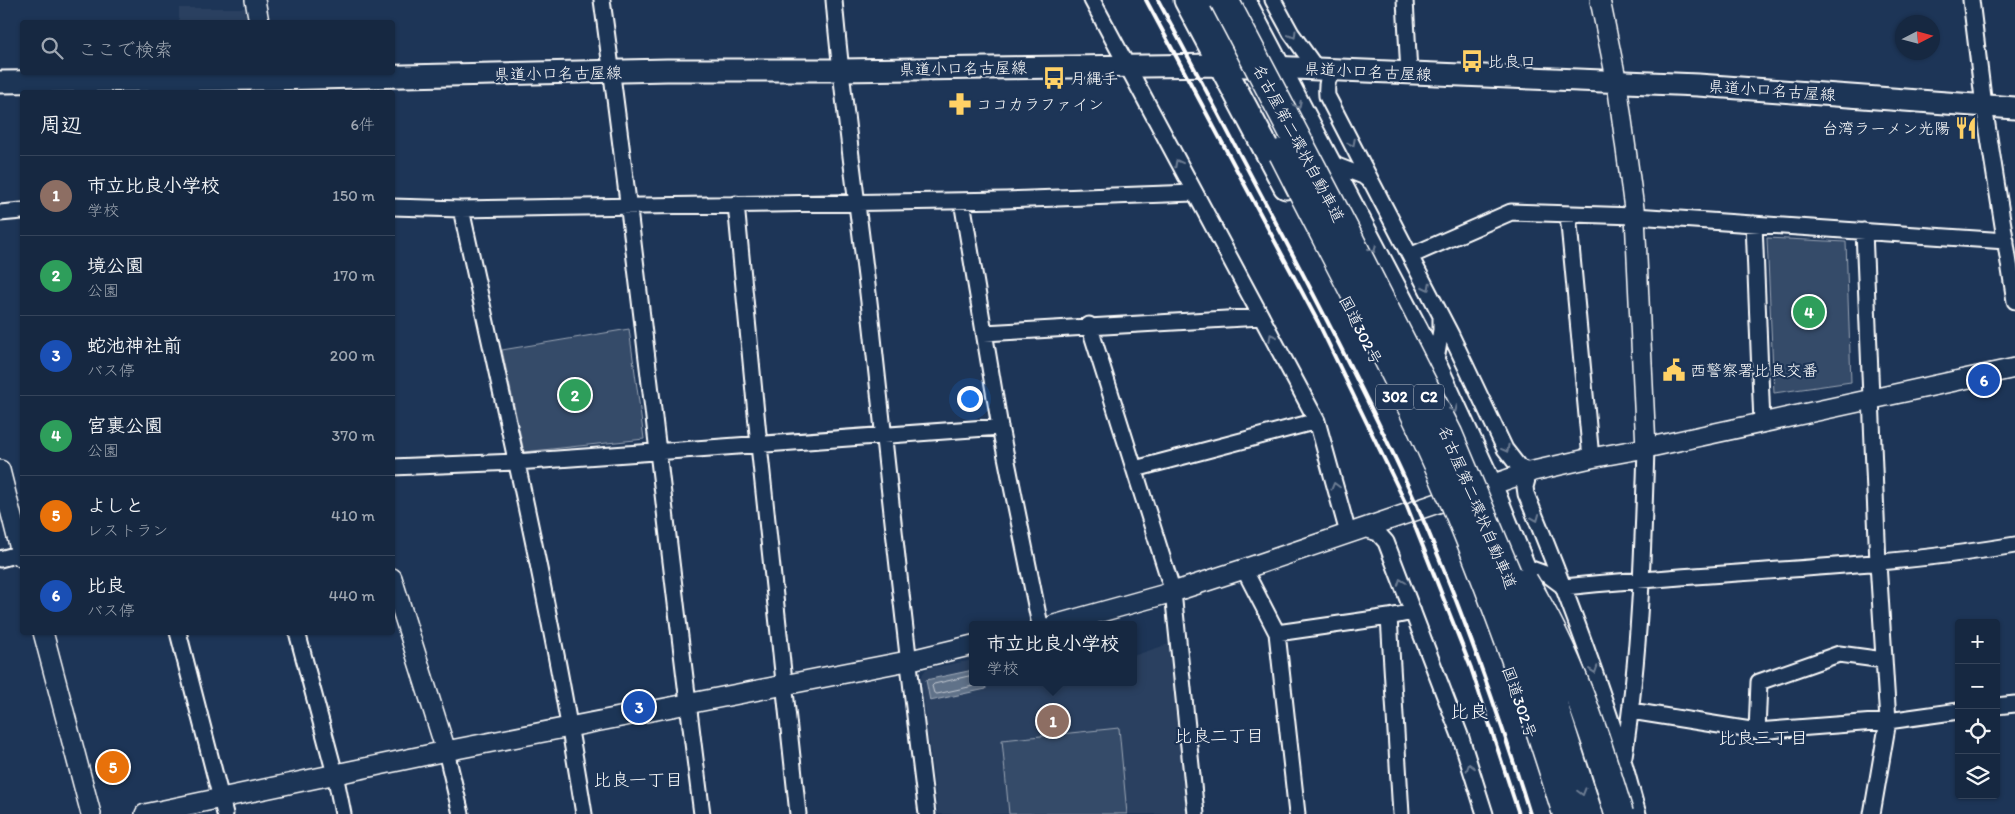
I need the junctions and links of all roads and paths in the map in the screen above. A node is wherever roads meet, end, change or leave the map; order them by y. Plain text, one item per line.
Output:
1 (255, 0) edge
2 (602, 0) edge
3 (834, 0) edge
4 (1092, 0) edge
5 (1242, 0) edge
6 (1273, 0) edge
7 (1405, 0) edge
8 (1600, 0) edge
9 (1971, 0) edge
10 (1205, 1) edge
11 (259, 20) edge
12 (1222, 65) junction
13 (1127, 66) junction
14 (1278, 67) junction
15 (1326, 68) junction
16 (840, 70) junction
17 (611, 72) junction
18 (1408, 73) junction
19 (272, 81) edge
20 (0, 82) edge
21 (1617, 83) junction
22 (1984, 106) junction
23 (2015, 108) edge
24 (1327, 162) junction
25 (1372, 183) junction
26 (1194, 193) junction
27 (962, 200) junction
28 (857, 202) junction
29 (736, 204) junction
30 (629, 206) junction
31 (395, 207) edge
32 (461, 209) junction
33 (20, 211) edge
34 (0, 213) edge
35 (1568, 214) junction
36 (1635, 216) junction
37 (1754, 224) junction
38 (1864, 231) junction
39 (2006, 240) junction
40 (1410, 256) junction
41 (2015, 301) edge
42 (1440, 314) junction
43 (1261, 317) junction
44 (1089, 326) junction
45 (984, 332) junction
46 (1435, 368) junction
47 (2015, 368) edge
48 (1870, 399) junction
49 (1318, 421) junction
50 (1762, 423) junction
51 (1000, 426) junction
52 (884, 435) junction
53 (759, 445) junction
54 (1646, 448) junction
55 (657, 452) junction
56 (1591, 458) junction
57 (516, 462) junction
58 (395, 466) edge
59 (1135, 469) junction
60 (0, 470) edge
61 (1529, 472) junction
62 (1489, 485) junction
63 (1442, 500) junction
64 (1483, 515) junction
65 (1354, 530) junction
66 (2015, 545) edge
67 (20, 546) edge
68 (20, 554) edge
69 (0, 559) edge
70 (1878, 563) junction
71 (1523, 566) junction
72 (1244, 569) junction
73 (1642, 579) junction
74 (395, 588) edge
75 (1564, 588) junction
76 (1173, 592) junction
77 (1413, 612) junction
78 (1389, 617) junction
79 (1039, 621) edge
80 (1068, 621) edge
81 (1277, 633) junction
82 (44, 635) edge
83 (179, 635) edge
84 (298, 635) edge
85 (969, 646) edge
86 (1884, 660) junction
87 (908, 661) junction
88 (784, 684) junction
89 (688, 704) junction
90 (2015, 704) edge
91 (2000, 706) edge
92 (1631, 711) junction
93 (1955, 712) edge
94 (1888, 721) junction
95 (570, 728) junction
96 (1757, 731) junction
97 (446, 751) junction
98 (1623, 760) junction
99 (335, 774) junction
100 (223, 806) edge
101 (91, 814) edge
102 (145, 814) edge
103 (343, 814) edge
104 (461, 814) edge
105 (584, 814) edge
106 (702, 814) edge
107 (798, 814) edge
108 (926, 814) edge
109 (1196, 814) edge
110 (1297, 814) edge
111 (1401, 814) edge
112 (1485, 814) edge
113 (1556, 814) edge
114 (1567, 814) edge
115 (1588, 814) edge
116 (1607, 814) edge
117 (1620, 814) edge
118 (1638, 814) edge
119 (1872, 814) edge

1 - 11 street
2 - 17 street
3 - 16 street
4 - 13 street
5 - 14 highway
6 -> 15 street
7 - 18 street
8 - 21 street
9 - 22 street
10 - 12 highway, 国道302号 / 302
10 - 64 highway, 名古屋第二環状自動車道 / C2, bridge
10 - 114 highway, 名古屋第二環状自動車道 / C2, bridge
12 - 13 main road, 県道小口名古屋線
12 - 14 main road, 県道小口名古屋線
12 - 63 highway, 国道302号 / 302
13 - 16 main road, 県道小口名古屋線
26 -> 13 street
14 - 15 main road, 県道小口名古屋線
14 -> 24 highway
15 - 18 main road, 県道小口名古屋線
15 -> 25 street
16 - 17 main road, 県道小口名古屋線
16 - 28 street
17 - 19 main road, 県道小口名古屋線
17 - 30 street
18 - 21 main road, 県道小口名古屋線
19 - 20 main road, 県道小口名古屋線
21 - 22 main road, 県道小口名古屋線
21 - 36 street
22 - 23 main road, 県道小口名古屋線
22 - 39 street
24 - 25 street
24 -> 46 highway
25 - 40 street
26 - 27 street
26 - 43 street
27 - 28 street
27 - 45 street
28 - 29 street
28 - 52 street
29 - 30 street
29 - 53 street
30 - 32 street
30 - 55 street
31 - 32 street
32 - 57 street
33 - 34 street
35 - 36 street
35 - 40 street
35 - 56 street
36 - 37 street
36 - 54 street
37 - 38 street
37 - 50 street
38 - 39 street
38 - 48 street
39 - 41 street
40 -> 42 street
42 - 46 street
42 -> 61 street
43 - 44 street
49 -> 43 street
44 - 45 street
44 - 59 street
45 - 51 street
46 -> 62 highway
47 - 48 street
48 - 50 street
48 - 70 street
49 - 59 street
65 -> 49 street
50 - 54 street
51 - 52 street
51 - 79 street
52 - 53 street
52 - 87 street
53 - 55 street
53 - 88 street
54 - 56 street
54 - 73 street
55 - 57 street
55 - 89 street
56 - 61 street
57 - 58 street
57 - 95 street
59 - 76 street
60 - 67 street
61 - 62 street
61 -> 75 street
62 - 63 street
62 - 71 highway
63 - 65 street
63 - 113 highway, 国道302号 / 302
64 -> 115 highway, 名古屋第二環状自動車道 / C2, bridge
64 - 117 highway, bridge
65 - 72 street
77 -> 65 street
66 - 70 street
68 - 69 street
70 - 73 street
70 - 86 street
71 - 75 street
71 - 116 highway
72 - 76 street
72 - 81 street
73 - 75 street
73 - 92 street
74 - 97 street
75 -> 98 street
76 - 80 street
76 - 109 street
77 - 78 street
112 -> 77 street
78 - 81 street
78 - 111 street
81 - 110 street
82 - 101 street
83 - 100 street
84 - 99 street
85 - 87 street
86 - 94 street
86 - 96 street
87 - 88 street
87 - 108 street
88 - 89 street
88 - 107 street
89 - 95 street
89 - 106 street
90 - 91 street
92 - 96 street
92 - 98 street
93 - 94 street
94 - 96 street
94 - 119 street
95 - 97 street
95 - 105 street
97 - 99 street
97 - 104 street
98 - 118 street
99 - 100 street
99 - 103 street
100 - 102 street

